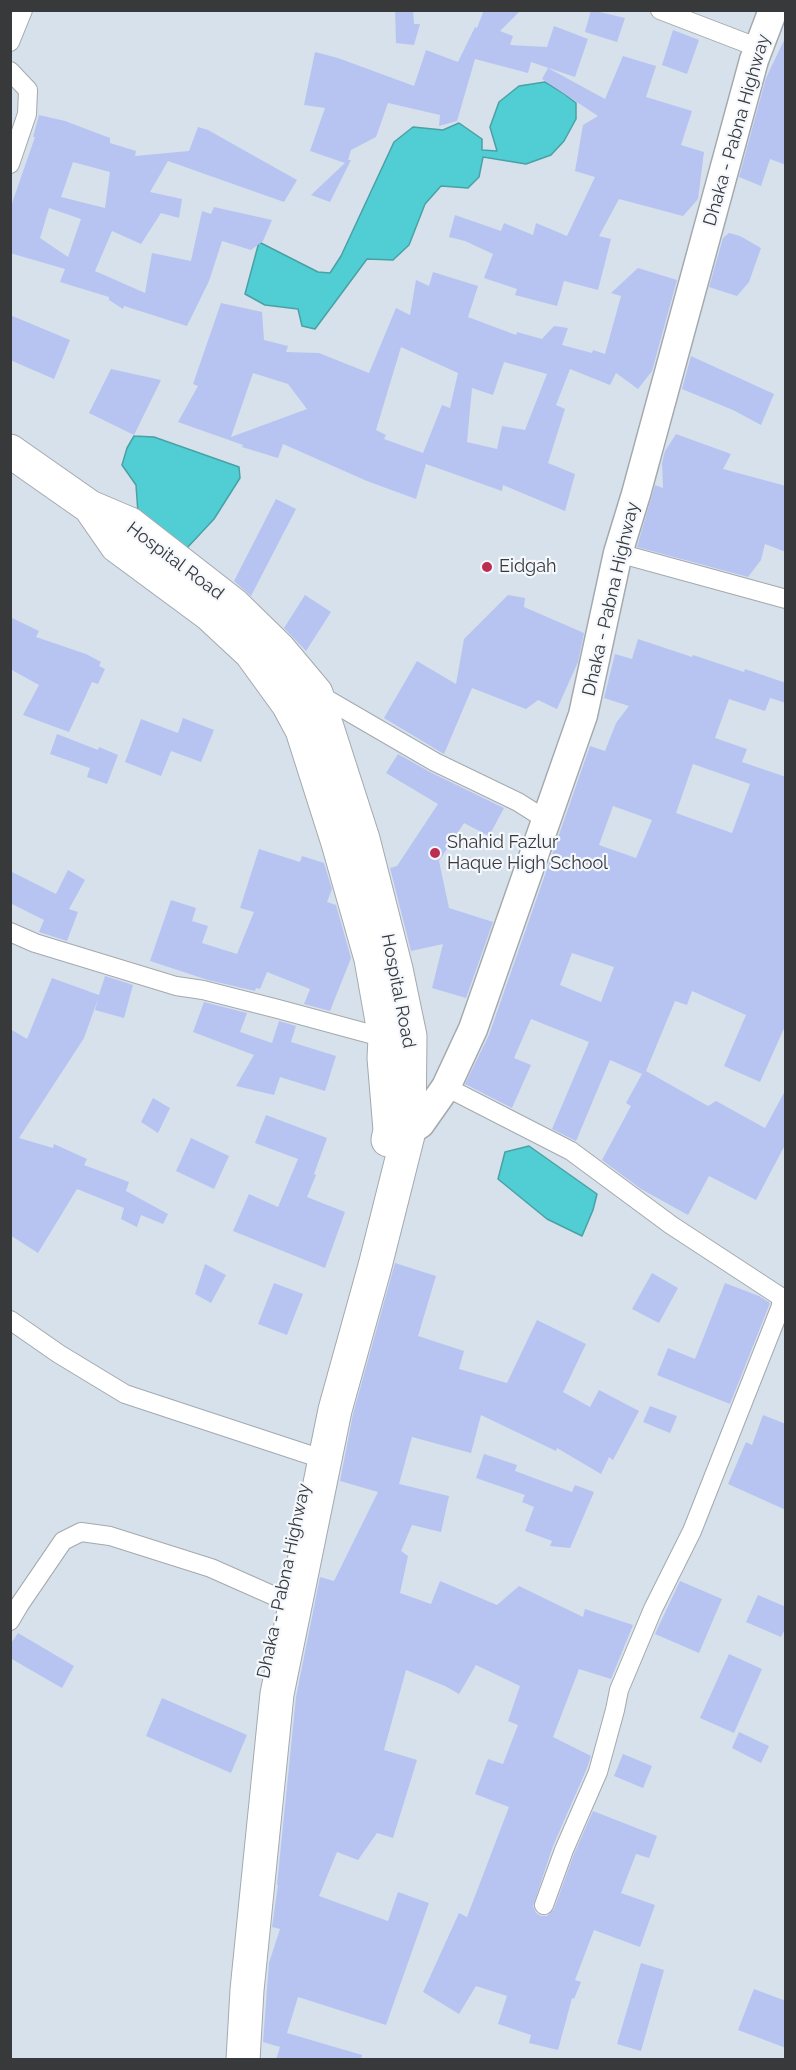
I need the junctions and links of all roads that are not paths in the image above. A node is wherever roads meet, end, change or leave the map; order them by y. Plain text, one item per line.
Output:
1 (22, 10) edge
2 (660, 10) edge
3 (773, 10) edge
4 (10, 42) edge
5 (759, 48) junction
6 (10, 71) edge
7 (10, 164) edge
8 (10, 451) edge
9 (618, 554) junction
10 (786, 598) edge
11 (302, 698) junction
12 (548, 821) junction
13 (10, 932) edge
14 (385, 1038) junction
15 (446, 1087) junction
16 (400, 1131) junction
17 (10, 1320) edge
18 (310, 1455) junction
19 (281, 1599) junction
20 (10, 1621) edge
21 (544, 1905) dead end
22 (222, 2060) edge
23 (243, 2060) edge

1 - 4 street
2 - 5 street
3 - 5 main road, Dhaka - Pabna Highway
5 - 9 main road, Dhaka - Pabna Highway
6 - 7 street
8 - 11 highway, Hospital Road
9 - 10 street
9 - 12 main road, Dhaka - Pabna Highway
11 - 12 street
11 - 14 highway, Hospital Road
11 - 16 highway, Hospital Road
12 - 15 main road, Dhaka - Pabna Highway
13 - 14 street
14 - 16 highway, Hospital Road
15 - 16 main road, Dhaka - Pabna Highway
15 - 21 street
16 - 18 highway, Dhaka - Pabna Highway
16 - 23 highway, Dhaka - Pabna Highway
17 - 18 street
18 - 19 highway, Dhaka - Pabna Highway
19 - 20 street
19 - 22 highway, Dhaka - Pabna Highway

